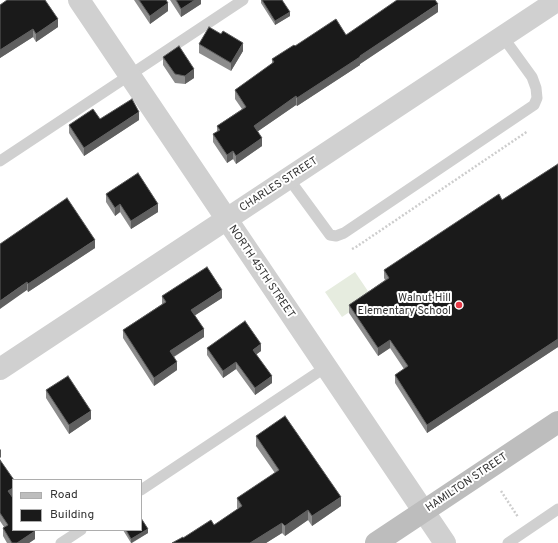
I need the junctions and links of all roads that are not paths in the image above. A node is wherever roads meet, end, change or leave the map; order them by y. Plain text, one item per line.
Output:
1 (79, 0) edge
2 (243, 0) edge
3 (558, 0) edge
4 (503, 37) junction
5 (129, 76) junction
6 (0, 161) edge
7 (288, 178) junction
8 (226, 220) junction
9 (326, 367) junction
10 (0, 369) edge
11 (558, 422) edge
12 (142, 489) edge
13 (558, 509) edge
14 (424, 512) junction
15 (79, 531) edge
16 (514, 541) edge
17 (61, 543) edge
18 (376, 543) edge
19 (445, 543) edge

1 - 5 street, NORTH 45TH STREET
2 - 5 lane
3 - 4 street, CHARLES STREET
4 - 7 street, CHARLES STREET
4 - 7 lane
5 - 6 lane
5 - 8 street, NORTH 45TH STREET
7 - 8 street, CHARLES STREET
8 - 9 street, NORTH 45TH STREET
8 - 10 street, CHARLES STREET
9 - 12 lane
9 - 14 street, NORTH 45TH STREET
11 - 14 main road, HAMILTON STREET
13 - 16 lane
14 - 18 main road, HAMILTON STREET
14 - 19 street, NORTH 45TH STREET
15 - 17 lane

